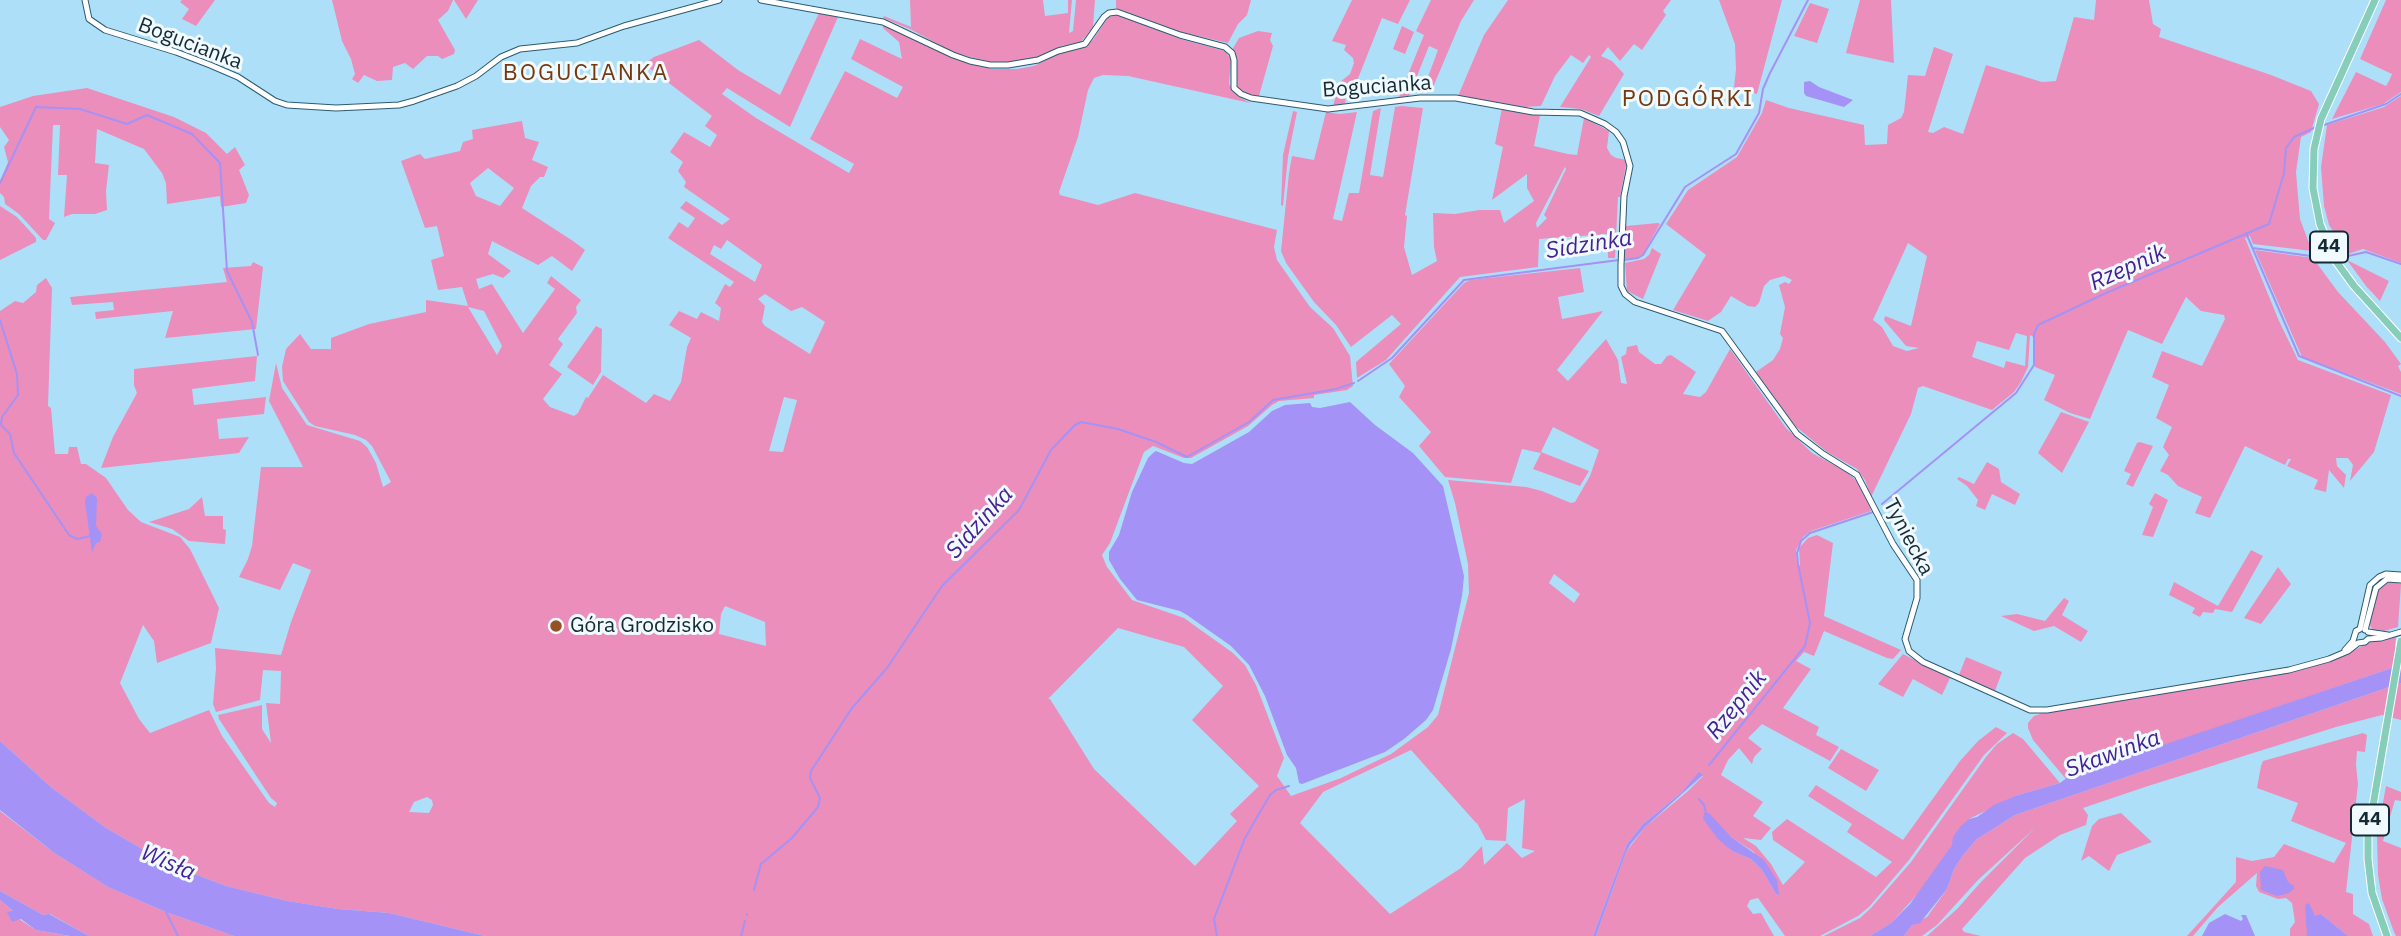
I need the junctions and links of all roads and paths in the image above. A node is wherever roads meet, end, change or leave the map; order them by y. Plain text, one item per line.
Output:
1 (85, 0) edge
2 (719, 0) edge
3 (761, 0) edge
4 (2375, 0) edge
5 (1605, 124) joint
6 (2401, 338) edge
7 (2400, 576) edge
8 (2365, 632) junction
9 (2401, 632) edge
10 (2356, 640) junction
11 (2401, 641) edge
12 (2387, 936) edge

1 - 2 street, Bogucianka
3 - 5 street, Bogucianka
4 - 6 main road, 44
5 - 10 street, Tyniecka
7 - 8 street
8 - 9 street
8 - 10 street, Tyniecka
8 - 10 street
11 - 12 main road, 44

